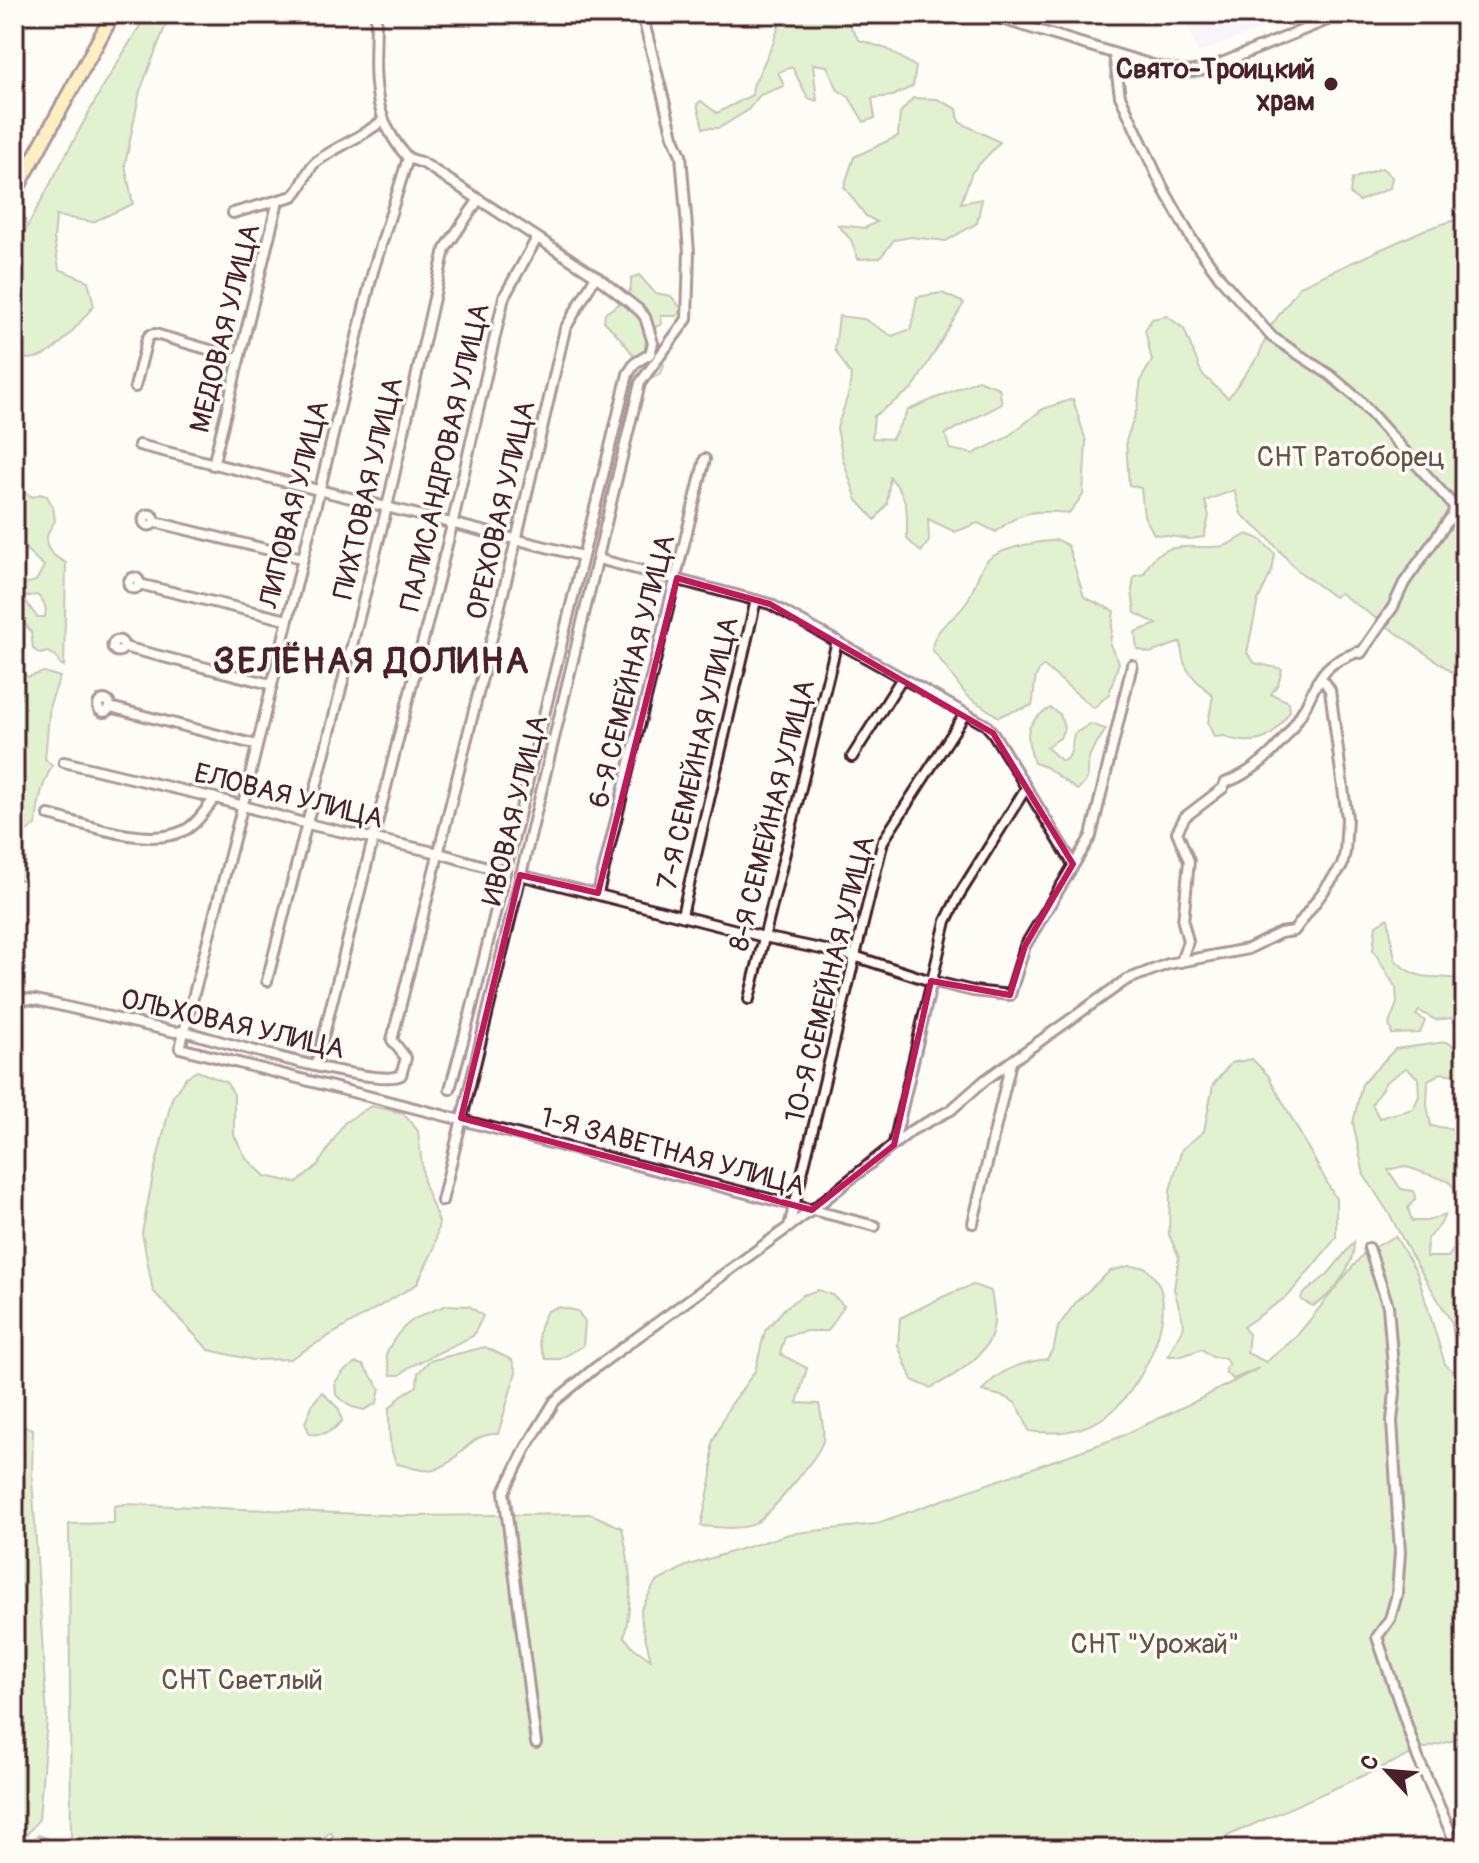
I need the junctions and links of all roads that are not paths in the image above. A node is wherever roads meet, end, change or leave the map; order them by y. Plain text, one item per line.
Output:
1 (113, 14) edge
2 (376, 14) edge
3 (642, 14) edge
4 (985, 14) edge
5 (1342, 14) edge
6 (1114, 54) junction
7 (382, 121) junction
8 (408, 158) junction
9 (14, 194) edge
10 (479, 199) junction
11 (278, 201) junction
12 (233, 213) dead end
13 (537, 238) junction
14 (596, 276) junction
15 (238, 358) junction
16 (135, 387) dead end
17 (139, 445) dead end
18 (705, 459) dead end
19 (213, 465) junction
20 (319, 491) junction
21 (1454, 506) junction
22 (387, 507) junction
23 (1465, 509) edge
24 (155, 522) dead end
25 (452, 525) junction
26 (516, 541) junction
27 (582, 556) junction
28 (302, 558) junction
29 (598, 559) junction
30 (677, 578) junction
31 (139, 584) dead end
32 (756, 600) junction
33 (287, 620) junction
34 (837, 641) junction
35 (124, 647) dead end
36 (1132, 665) dead end
37 (902, 678) junction
38 (1317, 682) junction
39 (270, 684) junction
40 (110, 707) dead end
41 (965, 714) junction
42 (257, 745) junction
43 (852, 757) dead end
44 (64, 762) dead end
45 (1026, 788) junction
46 (215, 798) junction
47 (242, 808) junction
48 (49, 815) dead end
49 (307, 824) junction
50 (374, 840) junction
51 (1062, 846) junction
52 (1085, 847) junction
53 (439, 853) junction
54 (1073, 864) junction
55 (504, 872) junction
56 (520, 875) junction
57 (598, 893) junction
58 (682, 915) junction
59 (764, 937) junction
60 (854, 956) junction
61 (1181, 962) junction
62 (267, 981) dead end
63 (931, 981) junction
64 (14, 998) edge
65 (749, 999) dead end
66 (183, 1031) junction
67 (392, 1040) joint
68 (180, 1048) joint
69 (1011, 1061) junction
70 (316, 1066) junction
71 (450, 1089) dead end
72 (461, 1118) junction
73 (894, 1145) junction
74 (442, 1201) dead end
75 (795, 1205) junction
76 (812, 1210) junction
77 (973, 1223) dead end
78 (875, 1226) dead end
79 (788, 1228) junction
80 (1369, 1248) dead end
81 (536, 1743) dead end
82 (1458, 1849) edge

1 - 9 highway
2 - 7 street
3 - 29 street, ИВОВАЯ УЛИЦА
4 - 6 street
5 - 6 street
6 - 21 street
7 - 8 street
7 - 11 street
8 - 10 street
8 - 20 street, ЛИПОВАЯ УЛИЦА
10 - 13 street
10 - 22 street, ПИХТОВАЯ УЛИЦА
11 - 12 street
11 - 15 street, МЕДОВАЯ УЛИЦА
13 - 14 street
13 - 25 street, ПАЛИСАНДРОВАЯ УЛИЦА
14 - 26 street, ОРЕХОВАЯ УЛИЦА
14 - 27 street, ИВОВАЯ УЛИЦА
15 - 16 street
15 - 19 street, МЕДОВАЯ УЛИЦА
17 - 19 street
18 - 30 street, 6-Я СЕМЕЙНАЯ УЛИЦА
19 - 20 street
20 - 22 street
20 - 28 street, ЛИПОВАЯ УЛИЦА
21 - 23 street
21 - 38 street
22 - 25 street
22 - 49 street, ПИХТОВАЯ УЛИЦА
24 - 28 street
25 - 26 street
25 - 50 street, ПАЛИСАНДРОВАЯ УЛИЦА
26 - 27 street
26 - 53 street, ОРЕХОВАЯ УЛИЦА
27 - 55 street, ИВОВАЯ УЛИЦА
28 - 33 street, ЛИПОВАЯ УЛИЦА
29 - 30 street
29 - 56 street, ИВОВАЯ УЛИЦА
30 - 32 street
30 - 57 street, 6-Я СЕМЕЙНАЯ УЛИЦА
31 - 33 street
32 - 34 street
32 - 58 street, 7-Я СЕМЕЙНАЯ УЛИЦА
33 - 39 street, ЛИПОВАЯ УЛИЦА
34 - 37 street
34 - 59 street, 8-Я СЕМЕЙНАЯ УЛИЦА
35 - 39 street
36 - 52 street
37 - 41 street
37 - 43 street
38 - 61 street
38 - 61 street
39 - 42 street, ЛИПОВАЯ УЛИЦА
40 - 42 street
41 - 45 street
41 - 60 street, 10-Я СЕМЕЙНАЯ УЛИЦА
42 - 47 street, ЛИПОВАЯ УЛИЦА
44 - 46 street, ЕЛОВАЯ УЛИЦА
45 - 51 street
45 - 63 street
46 - 47 street, ЕЛОВАЯ УЛИЦА
46 - 48 street
47 - 49 street, ЕЛОВАЯ УЛИЦА
47 - 66 street, ЛИПОВАЯ УЛИЦА
49 - 50 street, ЕЛОВАЯ УЛИЦА
49 - 62 street, ПИХТОВАЯ УЛИЦА
50 - 53 street, ЕЛОВАЯ УЛИЦА
50 - 70 street, ПАЛИСАНДРОВАЯ УЛИЦА
51 - 52 street
51 - 54 street
52 - 54 street
53 - 55 street, ЕЛОВАЯ УЛИЦА
53 - 67 street, ОРЕХОВАЯ УЛИЦА
54 - 63 street
55 - 71 street, ИВОВАЯ УЛИЦА
56 - 57 street
56 - 72 street, ИВОВАЯ УЛИЦА
57 - 58 street
58 - 59 street
59 - 60 street
59 - 65 street, 8-Я СЕМЕЙНАЯ УЛИЦА
60 - 63 street
60 - 75 street, 10-Я СЕМЕЙНАЯ УЛИЦА
61 - 69 street
63 - 73 street
64 - 66 street, ОЛЬХОВАЯ УЛИЦА
66 - 68 street, ЛИПОВАЯ УЛИЦА
66 - 70 street, ОЛЬХОВАЯ УЛИЦА
67 - 70 street, ОЛЬХОВАЯ УЛИЦА
68 - 72 street, 1-Я ЗАВЕТНАЯ УЛИЦА
69 - 73 street
69 - 77 street
72 - 74 street, ИВОВАЯ УЛИЦА
72 - 75 street, 1-Я ЗАВЕТНАЯ УЛИЦА
73 - 76 street
75 - 76 street, 1-Я ЗАВЕТНАЯ УЛИЦА
75 - 79 street, 10-Я СЕМЕЙНАЯ УЛИЦА
76 - 78 street, 1-Я ЗАВЕТНАЯ УЛИЦА
76 - 79 street
79 - 81 street
80 - 82 street

